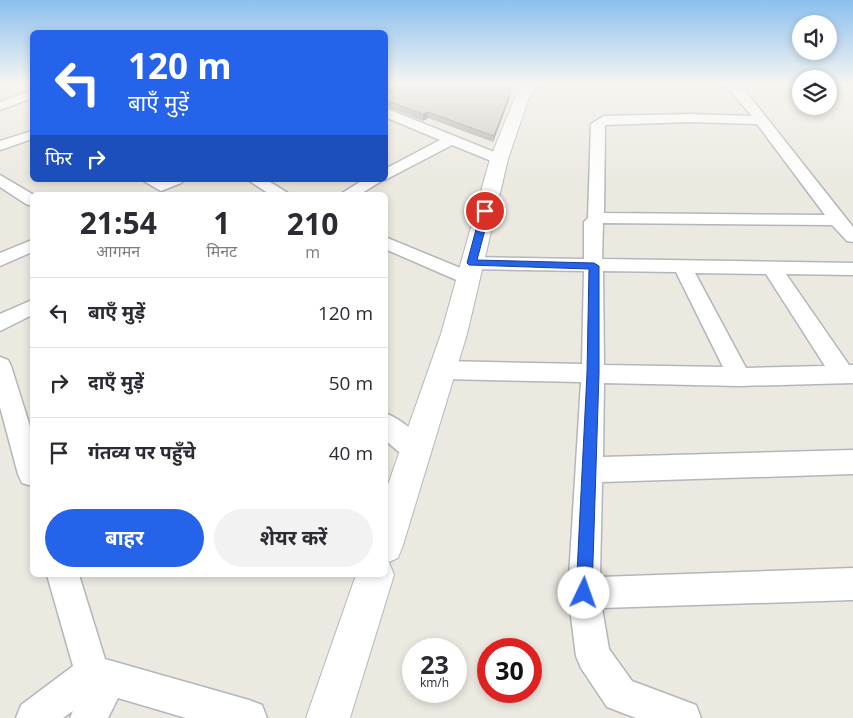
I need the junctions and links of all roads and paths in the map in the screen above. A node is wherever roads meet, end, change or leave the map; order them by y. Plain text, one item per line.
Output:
1 (399, 118) edge
2 (514, 118) edge
3 (759, 120) joint
4 (30, 136) edge
5 (452, 139) junction
6 (0, 146) edge
7 (499, 159) junction
8 (388, 173) edge
9 (0, 180) edge
10 (163, 182) edge
11 (260, 182) edge
12 (371, 182) edge
13 (147, 192) edge
14 (278, 192) edge
15 (353, 192) edge
16 (30, 200) edge
17 (596, 219) junction
18 (837, 220) junction
19 (853, 237) edge
20 (388, 243) edge
21 (30, 246) edge
22 (0, 260) edge
23 (594, 266) junction
24 (683, 267) junction
25 (772, 268) junction
26 (853, 269) edge
27 (470, 270) junction
28 (30, 308) edge
29 (0, 323) edge
30 (0, 366) edge
31 (443, 370) junction
32 (593, 373) junction
33 (848, 374) edge
34 (739, 377) junction
35 (388, 427) edge
36 (416, 451) junction
37 (853, 462) edge
38 (30, 467) edge
39 (589, 470) junction
40 (388, 536) edge
41 (64, 577) edge
42 (374, 577) edge
43 (853, 584) edge
44 (584, 593) junction
45 (101, 675) junction
46 (34, 718) edge
47 (88, 718) edge
48 (249, 718) edge
49 (328, 718) edge
50 (683, 718) edge

1 - 5 street
2 - 7 main road
3 - 17 street
3 - 18 street
4 - 6 street
5 - 7 street
5 - 8 street
7 - 27 main road
9 - 16 street
10 - 13 street
11 - 14 street
12 - 15 street
17 - 18 street
17 - 23 street
18 - 19 street
20 - 27 street
21 - 22 street
23 - 24 street
23 - 27 street
23 - 32 street
24 - 25 street
24 - 34 street
25 - 26 street
25 - 33 street
27 - 31 main road
28 - 29 street
30 - 38 street
31 - 32 street
31 - 36 main road
32 - 34 street
32 - 39 street
33 - 34 street
35 - 36 street
36 - 40 main road
37 - 39 street
39 - 44 street
41 - 45 street
42 - 49 main road
43 - 44 street
44 - 50 street
45 - 46 street
45 - 47 street
45 - 48 street

